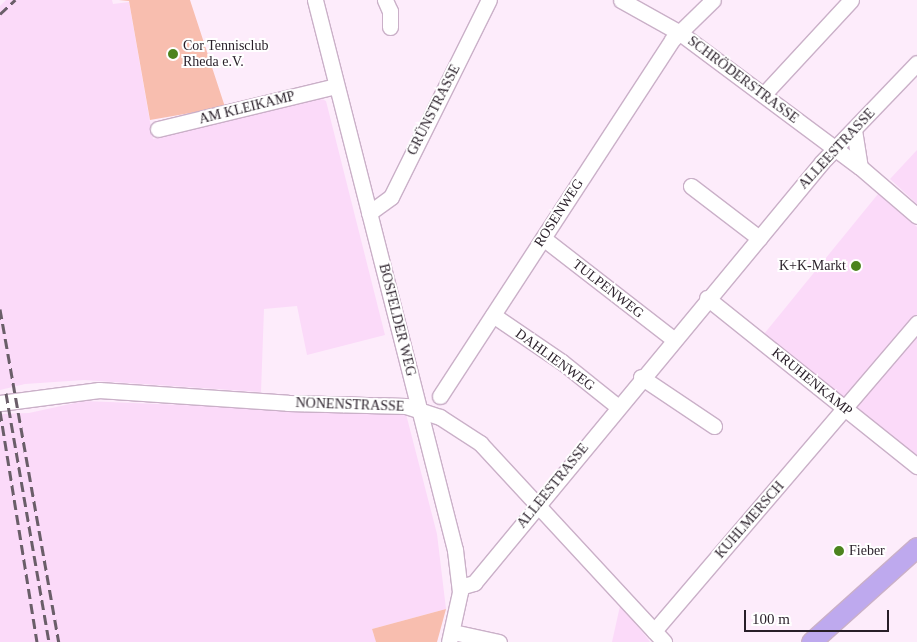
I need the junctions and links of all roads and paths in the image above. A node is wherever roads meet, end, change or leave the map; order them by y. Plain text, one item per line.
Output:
1 (315, 0) edge
2 (385, 0) edge
3 (489, 0) edge
4 (621, 0) edge
5 (713, 0) edge
6 (851, 0) edge
7 (390, 27) dead end
8 (680, 33) junction
9 (917, 63) edge
10 (336, 86) junction
11 (764, 94) junction
12 (158, 129) dead end
13 (854, 130) junction
14 (834, 150) junction
15 (860, 167) junction
16 (691, 186) dead end
17 (369, 213) junction
18 (917, 216) edge
19 (543, 238) junction
20 (759, 238) junction
21 (707, 298) junction
22 (493, 315) junction
23 (917, 322) edge
24 (673, 339) junction
25 (641, 377) junction
26 (440, 396) dead end
27 (0, 402) edge
28 (617, 406) junction
29 (846, 409) junction
30 (419, 410) junction
31 (714, 426) dead end
32 (917, 466) edge
33 (537, 506) junction
34 (917, 547) edge
35 (460, 587) junction
36 (451, 637) edge
37 (659, 637) edge
38 (499, 642) edge
39 (811, 642) edge

1 - 10 street, BOSFELDER WEG
2 - 7 street
3 - 17 street, GRÜNSTRASSE
4 - 8 street, SCHRÖDERSTRASSE
5 - 8 street, ROSENWEG
6 - 11 street
8 - 11 street, SCHRÖDERSTRASSE
8 - 19 street, ROSENWEG
9 - 13 street, ALLEESTRASSE
10 - 12 street, AM KLEIKAMP
10 - 17 street, BOSFELDER WEG
11 - 14 street, SCHRÖDERSTRASSE
13 - 14 street, ALLEESTRASSE
13 - 15 street
14 - 15 street, SCHRÖDERSTRASSE
14 - 20 street, ALLEESTRASSE
15 - 18 street, SCHRÖDERSTRASSE
16 - 20 street
17 - 30 street, BOSFELDER WEG
19 - 22 street, ROSENWEG
19 - 24 street, TULPENWEG
20 - 21 street, ALLEESTRASSE
21 - 24 street, ALLEESTRASSE
21 - 29 street, KRUHENKAMP
22 - 26 street, ROSENWEG
22 - 28 street, DAHLIENWEG
23 - 29 street, KUHLMERSCH
24 - 25 street, ALLEESTRASSE
25 - 28 street, ALLEESTRASSE
25 - 31 street
27 - 30 street, NONENSTRASSE
28 - 33 street, ALLEESTRASSE
29 - 32 street, KRUHENKAMP
29 - 37 street, KUHLMERSCH
30 - 33 street, NONENSTRASSE
30 - 35 street, BOSFELDER WEG
33 - 35 street, ALLEESTRASSE
33 - 37 street, NONENSTRASSE
34 - 39 main road
35 - 36 street, BOSFELDER WEG
36 - 38 street

